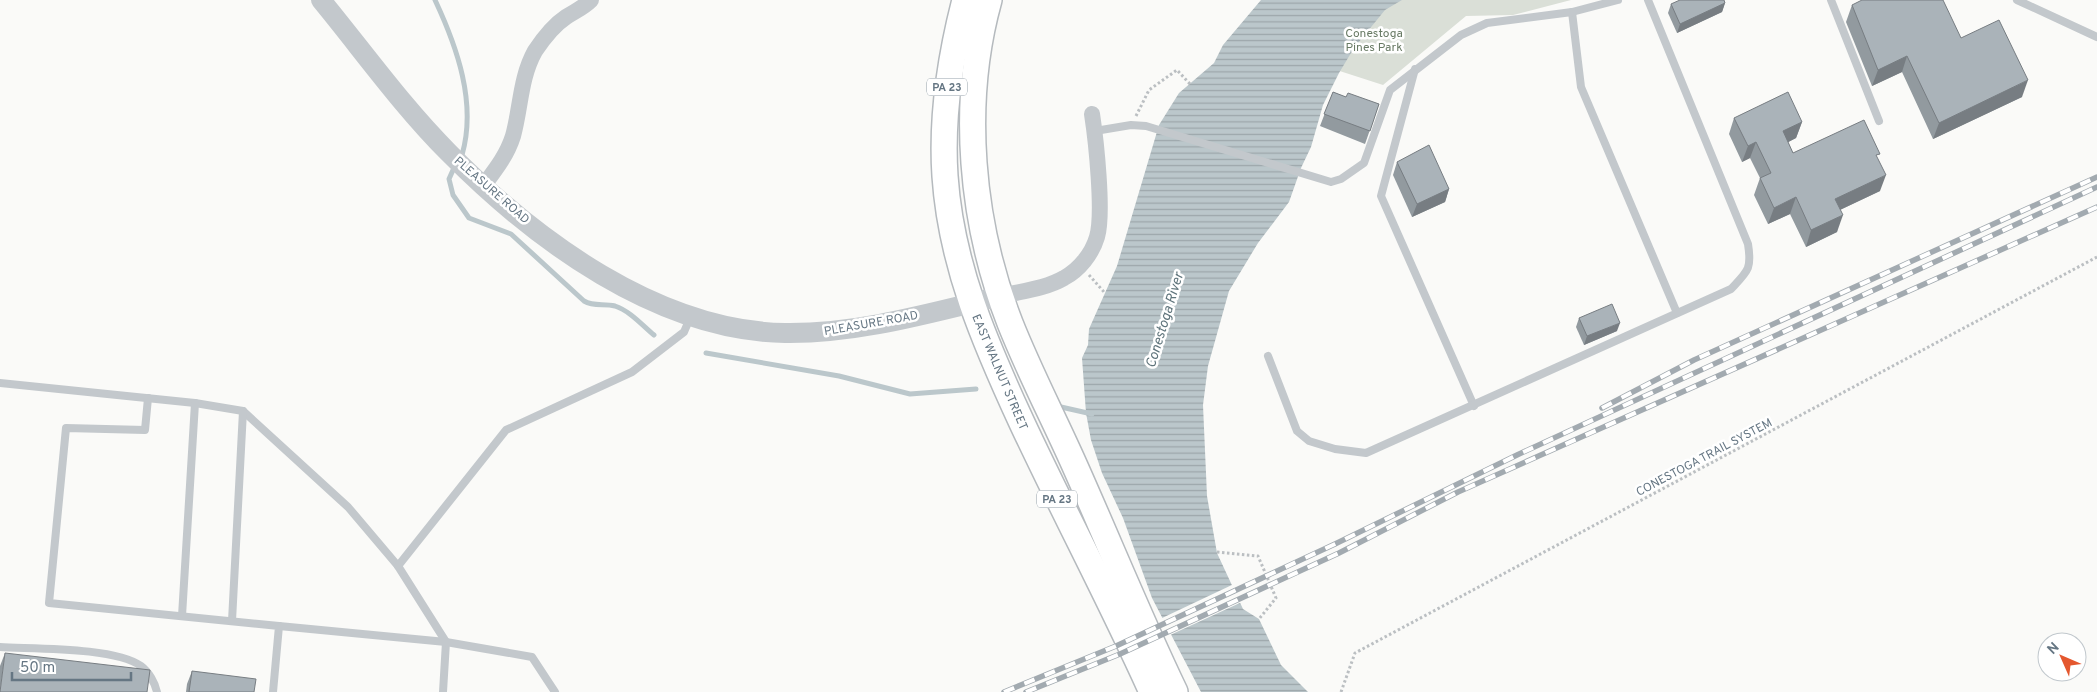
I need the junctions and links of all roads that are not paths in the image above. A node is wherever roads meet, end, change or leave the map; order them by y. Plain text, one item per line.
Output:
1 (321, 0) edge
2 (574, 0) edge
3 (591, 0) edge
4 (965, 0) edge
5 (989, 0) edge
6 (1618, 0) edge
7 (1648, 0) edge
8 (1831, 0) edge
9 (2017, 0) edge
10 (1572, 12) junction
11 (565, 18) junction
12 (2097, 37) edge
13 (1415, 69) junction
14 (1092, 114) dead end
15 (1879, 121) dead end
16 (1095, 131) junction
17 (484, 185) junction
18 (1001, 296) junction
19 (971, 303) junction
20 (1677, 313) junction
21 (691, 316) junction
22 (1268, 356) dead end
23 (0, 383) edge
24 (148, 398) junction
25 (195, 403) junction
26 (1474, 406) junction
27 (243, 410) junction
28 (398, 566) junction
29 (182, 616) junction
30 (232, 621) junction
31 (279, 626) junction
32 (446, 642) junction
33 (0, 647) edge
34 (157, 692) edge
35 (273, 692) edge
36 (443, 692) edge
37 (555, 692) edge
38 (1152, 692) edge
39 (1175, 692) edge

1 - 17 street, PLEASURE ROAD
2 - 11 street
3 - 11 street
4 - 19 main road, EAST WALNUT STREET / PA 23
5 - 18 main road, PA 23
6 - 10 lane
7 - 20 lane
8 - 15 lane
9 - 12 lane
10 - 13 lane
10 - 20 lane
11 - 17 street
13 - 16 lane
13 - 26 lane
14 - 16 street, PLEASURE ROAD
16 - 18 street, PLEASURE ROAD
17 - 21 street, PLEASURE ROAD
18 - 19 street, PLEASURE ROAD
18 - 39 main road, PA 23
19 - 21 street, PLEASURE ROAD
19 - 38 main road, EAST WALNUT STREET / PA 23
20 - 26 lane
21 - 28 lane
22 - 26 lane
23 - 24 lane
24 - 25 lane
24 - 29 lane
25 - 27 lane
25 - 29 lane
27 - 28 lane
27 - 30 lane
28 - 32 lane
29 - 30 lane
30 - 31 lane
31 - 32 lane
31 - 35 lane
32 - 36 lane
32 - 37 lane
33 - 34 lane

